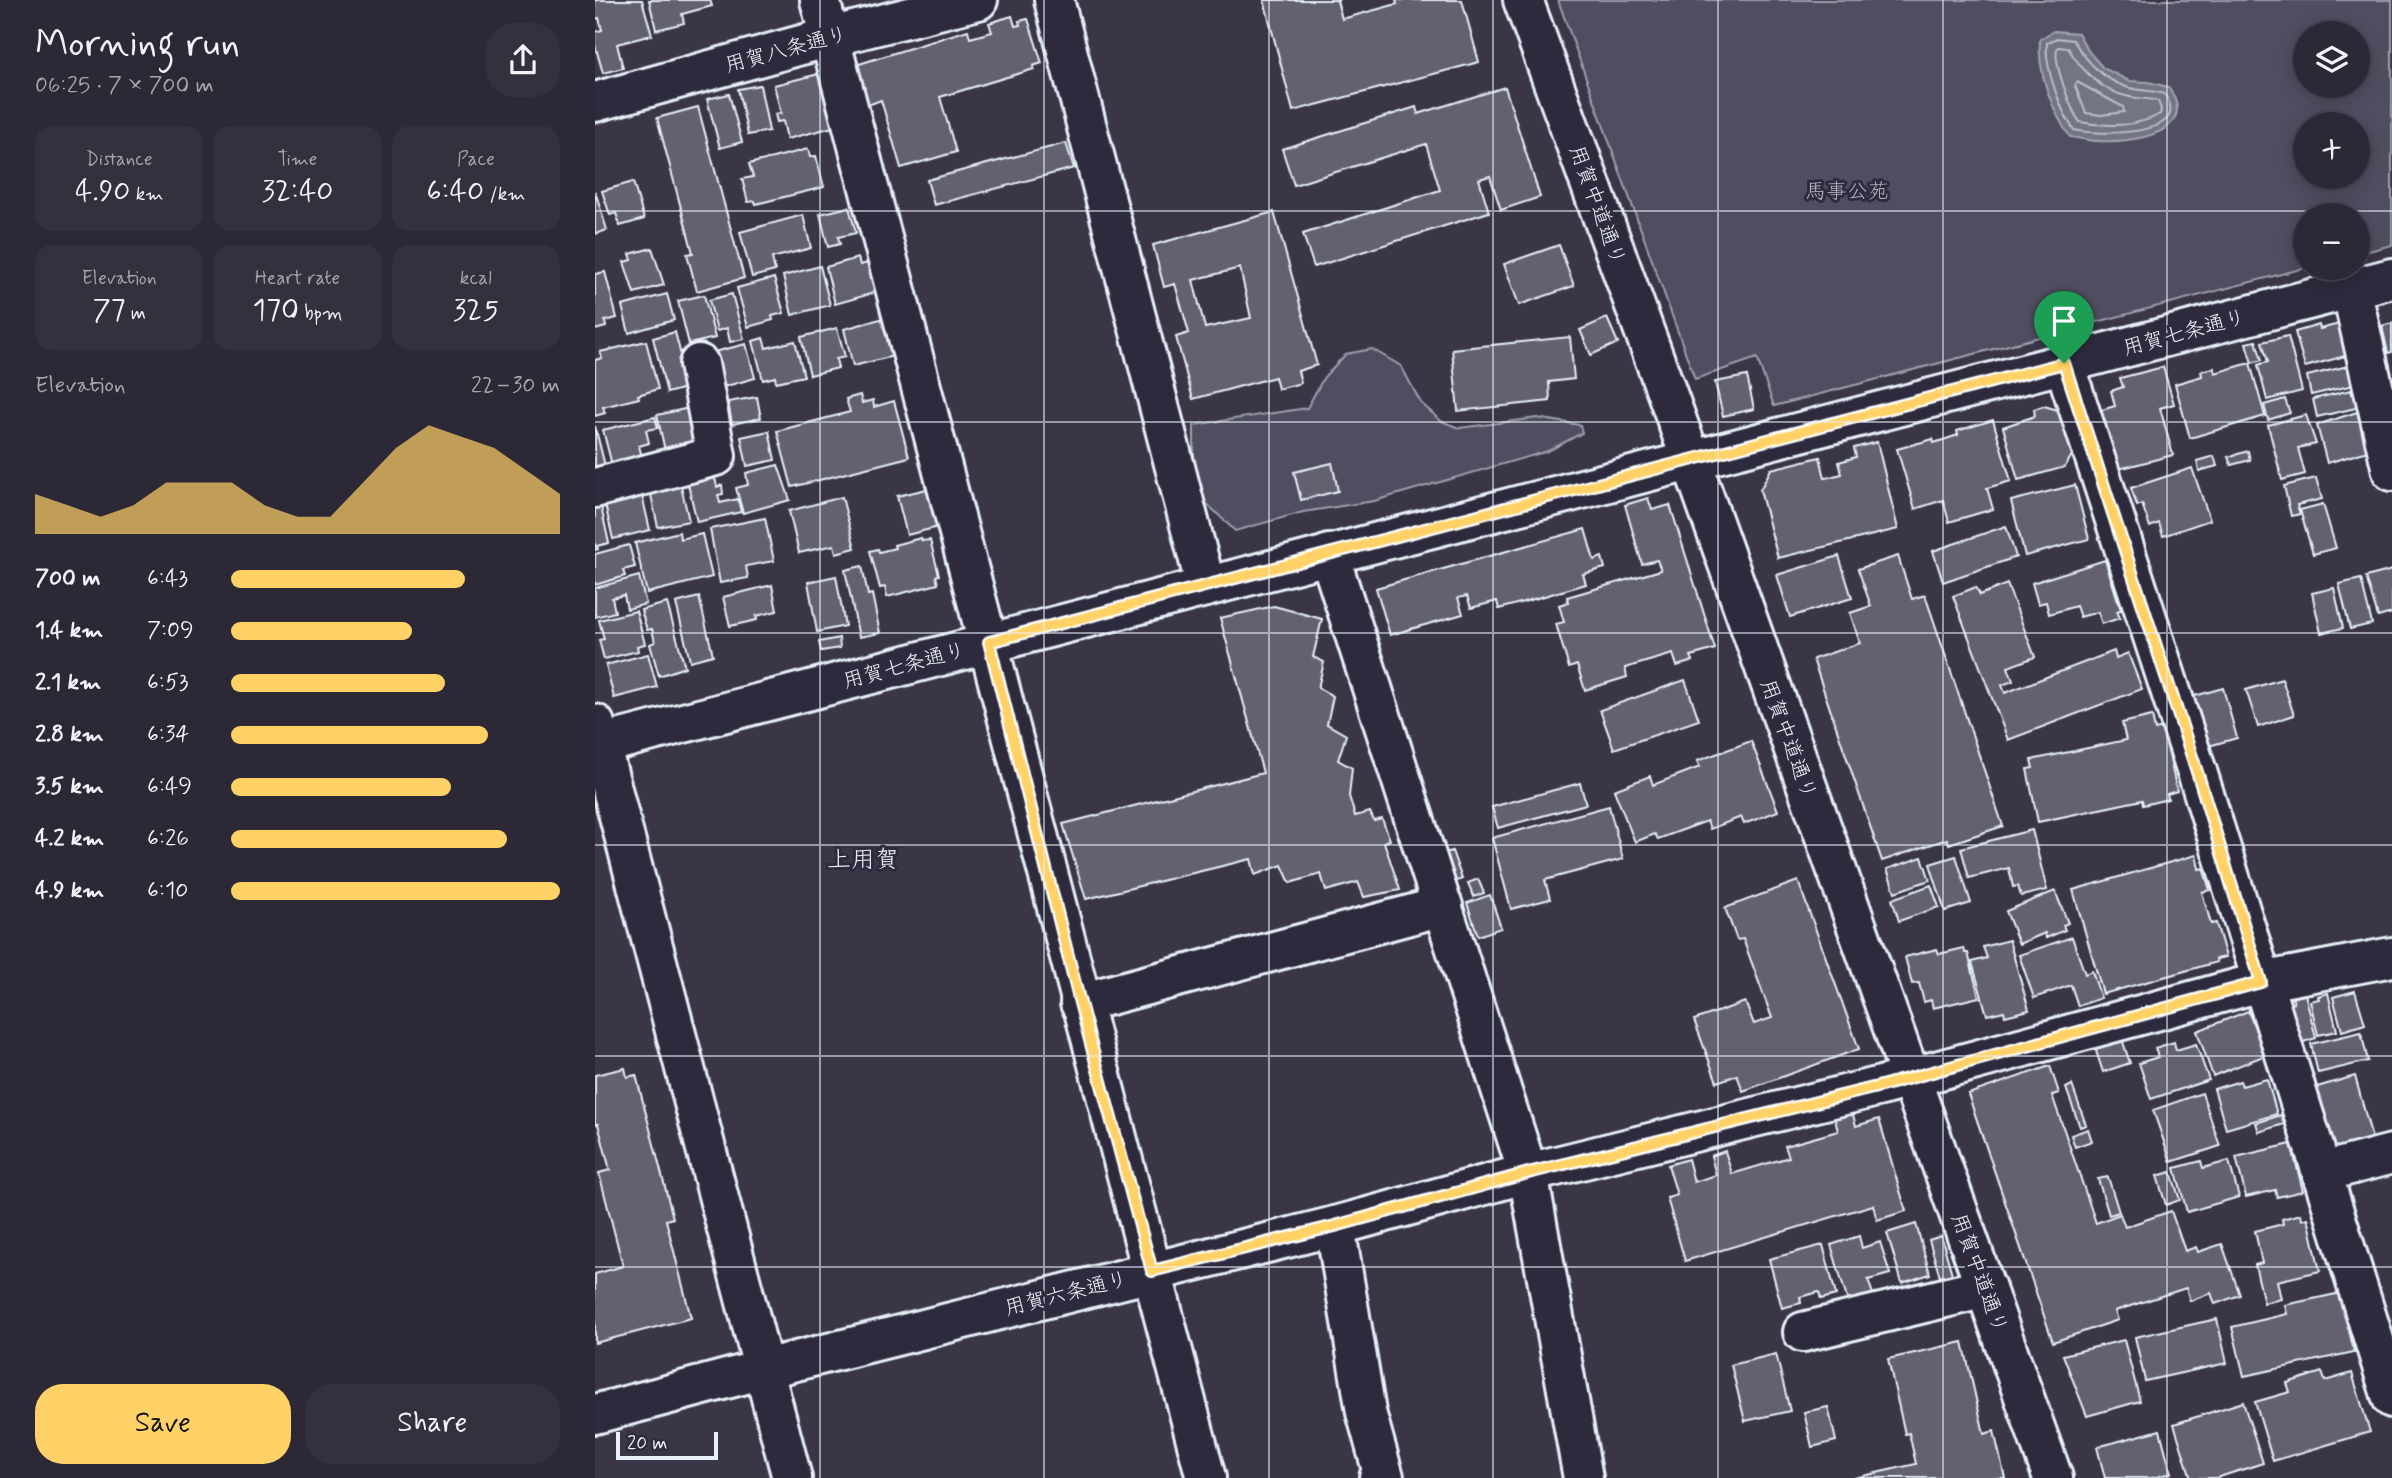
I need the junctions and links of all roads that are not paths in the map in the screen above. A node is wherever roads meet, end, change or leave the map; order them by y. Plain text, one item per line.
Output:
1 (820, 0) edge
2 (978, 0) edge
3 (1053, 0) edge
4 (1523, 0) edge
5 (830, 37) junction
6 (595, 102) edge
7 (2392, 278) edge
8 (2351, 288) junction
9 (2064, 363) junction
10 (699, 364) dead end
11 (1691, 461) junction
12 (2392, 471) edge
13 (595, 488) edge
14 (1329, 554) junction
15 (1206, 587) junction
16 (989, 642) junction
17 (597, 738) edge
18 (1443, 906) junction
19 (2392, 957) edge
20 (2261, 982) junction
21 (1080, 1003) junction
22 (1911, 1078) junction
23 (2392, 1154) edge
24 (2323, 1172) junction
25 (1528, 1173) junction
26 (1335, 1226) junction
27 (1152, 1271) junction
28 (1986, 1288) junction
29 (1803, 1332) dead end
30 (764, 1369) junction
31 (2392, 1398) edge
32 (595, 1414) edge
33 (792, 1478) edge
34 (1206, 1478) edge
35 (1379, 1478) edge
36 (1583, 1478) edge
37 (2053, 1478) edge

1 - 5 street
2 - 5 street, 用賀八条通り
3 - 15 street
4 - 11 street, 用賀中道通り
5 - 6 street, 用賀八条通り
5 - 16 street
7 - 8 street, 用賀七条通り
8 - 9 street, 用賀七条通り
8 - 12 street
9 - 11 street, 用賀七条通り
9 - 20 street
10 - 13 street
11 - 14 street, 用賀七条通り
11 - 22 street, 用賀中道通り
14 - 15 street, 用賀七条通り
14 - 18 street
15 - 16 street, 用賀七条通り
16 - 17 street, 用賀七条通り
16 - 21 street
17 - 30 street
18 - 21 street
18 - 25 street
19 - 20 street, 用賀六条通り
20 - 22 street, 用賀六条通り
20 - 24 street
21 - 27 street
22 - 25 street, 用賀六条通り
22 - 28 street, 用賀中道通り
23 - 24 street
24 - 31 street
25 - 26 street, 用賀六条通り
25 - 36 street
26 - 27 street, 用賀六条通り
26 - 35 street
27 - 30 street, 用賀六条通り
27 - 34 street
28 - 29 street
28 - 37 street, 用賀中道通り
30 - 32 street, 用賀六条通り
30 - 33 street

